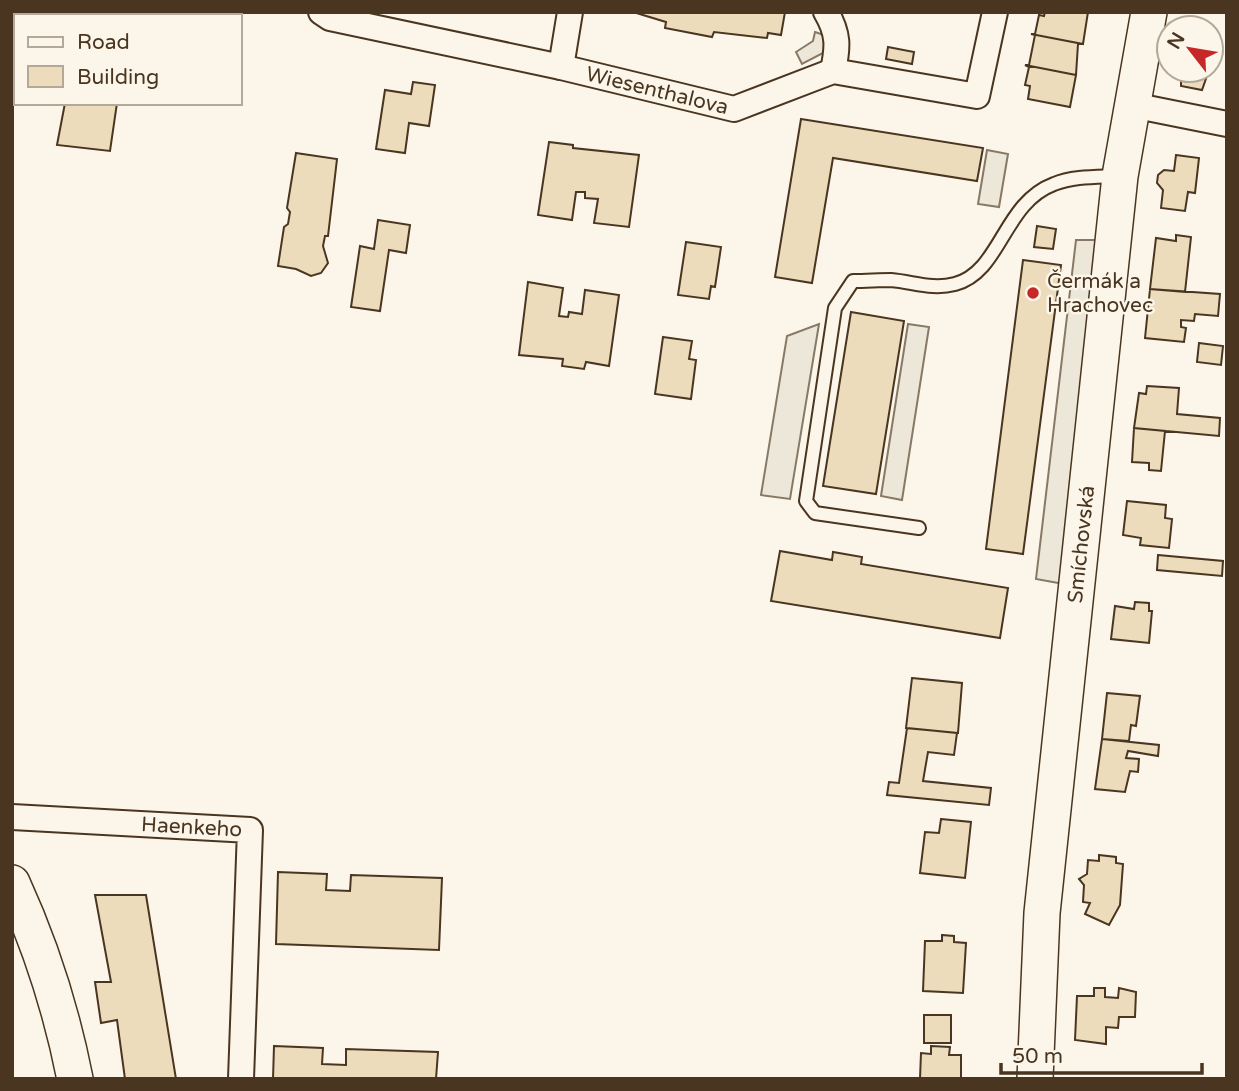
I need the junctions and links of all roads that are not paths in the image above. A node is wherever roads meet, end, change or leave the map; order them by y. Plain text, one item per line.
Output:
1 (321, 12) edge
2 (570, 12) edge
3 (826, 12) edge
4 (995, 12) edge
5 (1149, 12) edge
6 (561, 67) junction
7 (833, 71) junction
8 (1132, 105) junction
9 (1227, 124) edge
10 (1120, 176) junction
11 (919, 528) dead end
12 (12, 817) edge
13 (12, 883) edge
14 (75, 1079) edge
15 (241, 1079) edge
16 (1035, 1079) edge

1 - 6 street, Wiesenthalova
2 - 6 street, Wiesenthalova
3 - 7 street
4 - 7 street
5 - 8 street, Smíchovská
6 - 7 street, Wiesenthalova
8 - 9 street
8 - 10 street, Smíchovská
10 - 11 lane
10 - 16 street, Smíchovská
12 - 15 street, Haenkeho
13 - 14 street

